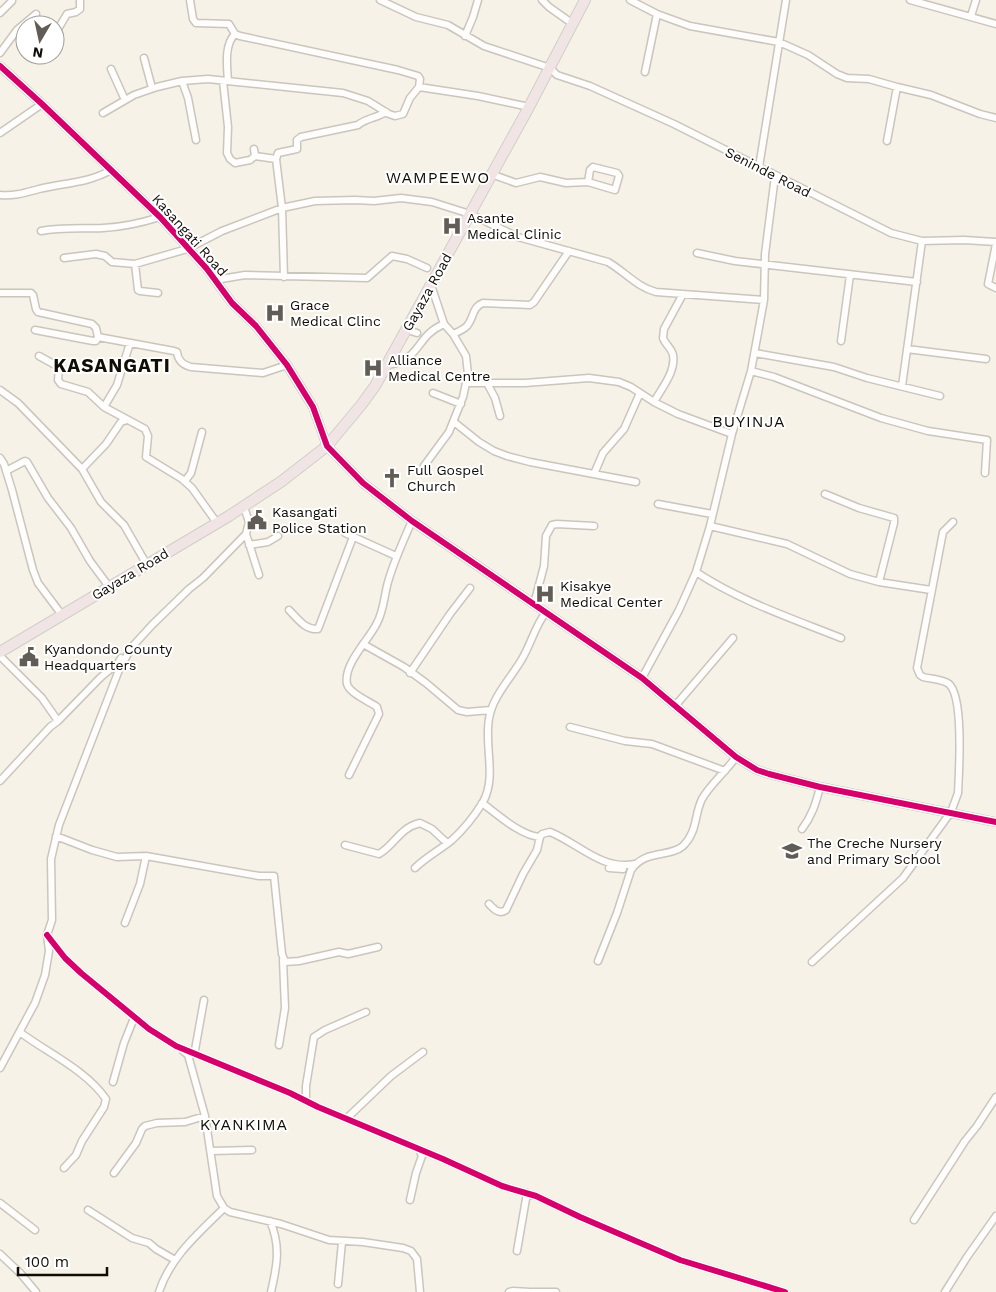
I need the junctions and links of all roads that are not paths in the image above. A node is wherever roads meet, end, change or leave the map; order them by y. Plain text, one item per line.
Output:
1 (80, 0) edge
2 (190, 0) edge
3 (380, 0) edge
4 (478, 0) edge
5 (542, 0) edge
6 (585, 0) edge
7 (630, 0) edge
8 (786, 0) edge
9 (976, 0) edge
10 (12, 1) edge
11 (915, 1) edge
12 (0, 13) edge
13 (36, 14) dead end
14 (657, 14) junction
15 (971, 16) junction
16 (65, 17) edge
17 (573, 24) junction
18 (996, 24) edge
19 (236, 34) junction
20 (465, 36) junction
21 (779, 42) junction
22 (0, 53) edge
23 (144, 58) dead end
24 (0, 66) edge
25 (550, 68) junction
26 (111, 69) dead end
27 (644, 72) dead end
28 (182, 81) junction
29 (225, 81) junction
30 (419, 87) junction
31 (897, 87) junction
32 (152, 88) junction
33 (125, 100) junction
34 (42, 104) junction
35 (529, 107) junction
36 (386, 112) junction
37 (103, 113) dead end
38 (996, 118) edge
39 (0, 133) edge
40 (196, 140) dead end
41 (887, 141) dead end
42 (254, 149) dead end
43 (255, 156) junction
44 (276, 159) junction
45 (759, 167) junction
46 (111, 170) junction
47 (491, 174) junction
48 (775, 176) junction
49 (588, 182) junction
50 (0, 195) edge
51 (282, 208) junction
52 (470, 214) junction
53 (160, 217) junction
54 (41, 231) dead end
55 (922, 241) junction
56 (996, 243) edge
57 (187, 249) junction
58 (570, 251) junction
59 (697, 253) dead end
60 (64, 258) dead end
61 (135, 264) junction
62 (764, 264) junction
63 (427, 268) dead end
64 (850, 275) junction
65 (284, 277) junction
66 (215, 280) junction
67 (917, 282) junction
68 (430, 284) junction
69 (996, 288) edge
70 (0, 293) edge
71 (158, 293) dead end
72 (683, 294) junction
73 (764, 300) junction
74 (444, 324) junction
75 (35, 330) dead end
76 (453, 334) junction
77 (98, 337) junction
78 (841, 341) dead end
79 (130, 344) junction
80 (907, 349) junction
81 (755, 353) junction
82 (39, 356) dead end
83 (986, 359) dead end
84 (286, 365) junction
85 (387, 365) junction
86 (751, 371) junction
87 (468, 382) junction
88 (487, 383) junction
89 (902, 386) junction
90 (0, 390) edge
91 (433, 393) dead end
92 (640, 393) junction
93 (940, 396) dead end
94 (654, 402) junction
95 (461, 404) junction
96 (104, 407) junction
97 (500, 416) dead end
98 (126, 420) junction
99 (454, 422) junction
100 (202, 432) dead end
101 (732, 434) junction
102 (326, 446) junction
103 (0, 458) edge
104 (424, 466) dead end
105 (82, 469) junction
106 (6, 471) junction
107 (985, 473) dead end
108 (594, 474) junction
109 (185, 481) junction
110 (636, 482) dead end
111 (825, 494) dead end
112 (658, 504) dead end
113 (244, 507) junction
114 (712, 514) junction
115 (412, 521) junction
116 (953, 522) dead end
117 (217, 523) junction
118 (594, 526) dead end
119 (710, 526) junction
120 (344, 532) dead end
121 (246, 534) junction
122 (278, 536) dead end
123 (353, 536) junction
124 (249, 545) junction
125 (396, 556) junction
126 (147, 564) junction
127 (696, 572) junction
128 (259, 574) dead end
129 (879, 582) junction
130 (110, 588) junction
131 (470, 588) dead end
132 (931, 590) junction
133 (534, 604) junction
134 (289, 610) dead end
135 (546, 612) junction
136 (62, 615) junction
137 (733, 638) dead end
138 (841, 638) dead end
139 (363, 644) junction
140 (131, 648) junction
141 (0, 652) edge
142 (410, 673) junction
143 (642, 678) junction
144 (675, 706) junction
145 (491, 710) junction
146 (58, 721) junction
147 (570, 727) dead end
148 (736, 757) junction
149 (725, 772) junction
150 (349, 775) dead end
151 (0, 781) edge
152 (820, 786) junction
153 (482, 803) junction
154 (951, 812) junction
155 (996, 822) edge
156 (802, 829) dead end
157 (56, 836) junction
158 (540, 837) junction
159 (448, 843) junction
160 (345, 845) dead end
161 (146, 856) junction
162 (633, 867) junction
163 (415, 868) dead end
164 (610, 868) dead end
165 (489, 904) dead end
166 (125, 923) dead end
167 (47, 935) junction
168 (378, 947) dead end
169 (283, 960) junction
170 (598, 961) dead end
171 (812, 962) dead end
172 (204, 1000) dead end
173 (366, 1012) dead end
174 (134, 1018) junction
175 (21, 1033) junction
176 (279, 1045) dead end
177 (423, 1052) dead end
178 (189, 1054) junction
179 (3, 1058) edge
180 (0, 1068) edge
181 (113, 1082) dead end
182 (996, 1097) edge
183 (306, 1101) junction
184 (205, 1116) junction
185 (346, 1119) junction
186 (419, 1149) junction
187 (252, 1150) dead end
188 (211, 1151) junction
189 (64, 1168) dead end
190 (114, 1173) dead end
191 (527, 1193) junction
192 (410, 1200) dead end
193 (0, 1203) edge
194 (224, 1208) junction
195 (88, 1210) dead end
196 (996, 1216) edge
197 (914, 1220) dead end
198 (270, 1221) junction
199 (35, 1230) dead end
200 (342, 1242) junction
201 (518, 1251) dead end
202 (0, 1254) edge
203 (175, 1260) junction
204 (338, 1284) dead end
205 (36, 1292) edge
206 (159, 1292) edge
207 (271, 1292) edge
208 (420, 1292) edge
209 (509, 1292) edge
210 (531, 1292) edge
211 (556, 1292) edge
212 (785, 1292) edge
213 (945, 1292) edge

1 - 16 street
2 - 19 street
3 - 20 street, Seninde Road
4 - 20 street
5 - 17 street
6 - 17 main road, Gayaza Road
7 - 14 street
8 - 21 street
9 - 15 street
10 - 12 street
11 - 15 street
13 - 22 street
14 - 21 street
14 - 27 street
15 - 18 street
17 - 25 main road, Gayaza Road
19 - 29 street
19 - 30 street
20 - 25 street, Seninde Road
21 - 31 street
21 - 45 street
23 - 32 street
24 - 34 street, Kasangati Road
25 - 35 main road, Gayaza Road
25 - 45 street, Seninde Road
26 - 33 street
28 - 29 street
28 - 32 street
28 - 40 street
29 - 36 street
29 - 43 street
30 - 35 street
30 - 36 street
31 - 38 street
31 - 41 street
32 - 33 street
33 - 37 street
34 - 39 street
34 - 46 street, Kasangati Road
35 - 47 main road, Gayaza Road
36 - 44 street
42 - 43 street
43 - 44 street
44 - 51 street
45 - 48 street, Seninde Road
46 - 50 street
46 - 53 street, Kasangati Road
47 - 49 street
47 - 52 main road, Gayaza Road
48 - 55 street, Seninde Road
48 - 62 street
49 - 49 street
51 - 52 street
51 - 57 street
51 - 65 street
52 - 58 street
52 - 68 main road, Gayaza Road
53 - 54 street
53 - 57 street, Kasangati Road
55 - 56 street, Seninde Road
55 - 67 street
56 - 69 street
57 - 61 street
57 - 66 street, Kasangati Road
58 - 72 street
58 - 76 street
59 - 62 street
60 - 61 street
61 - 71 street
62 - 64 street
62 - 73 street
63 - 65 street
64 - 67 street
64 - 78 street
65 - 66 street
66 - 84 street, Kasangati Road
67 - 80 street
68 - 74 street
68 - 85 main road, Gayaza Road
70 - 77 street
72 - 73 street
72 - 94 street
73 - 81 street
74 - 76 street
74 - 85 street
75 - 77 street
76 - 87 street
77 - 79 street
79 - 84 street
79 - 96 street
80 - 83 street
80 - 89 street
81 - 86 street
81 - 89 street
82 - 96 street
84 - 102 street, Kasangati Road
85 - 102 main road, Gayaza Road
86 - 101 street
86 - 107 street
87 - 88 street
87 - 95 street
88 - 92 street
88 - 97 street
89 - 93 street
90 - 105 street
91 - 95 street
92 - 94 street
92 - 108 street
94 - 101 street
95 - 99 street
96 - 98 street
98 - 105 street
98 - 109 street
99 - 104 street
99 - 108 street
100 - 109 street
101 - 114 street
102 - 113 main road, Gayaza Road
102 - 115 street
103 - 106 street
105 - 126 street
106 - 130 street
106 - 136 street
108 - 110 street
109 - 117 street
111 - 129 street
112 - 114 street
113 - 117 main road, Gayaza Road
113 - 121 street
114 - 119 street
115 - 125 street
115 - 133 street
116 - 132 street
117 - 126 main road, Gayaza Road
118 - 133 street
119 - 127 street
119 - 129 street
120 - 123 street
121 - 124 street
121 - 140 street
122 - 124 street
123 - 125 street
123 - 134 street
124 - 128 street
125 - 139 street
126 - 130 main road, Gayaza Road
127 - 138 street
127 - 143 street
129 - 132 street
130 - 136 main road, Gayaza Road
131 - 142 street
132 - 154 street
133 - 135 street
135 - 143 street
135 - 145 street
136 - 141 main road, Gayaza Road
137 - 144 street
139 - 142 street
139 - 150 street
140 - 146 street
140 - 157 street
141 - 146 street
142 - 145 street
143 - 144 street
144 - 148 street
145 - 153 street
146 - 151 street
147 - 149 street
148 - 149 street
148 - 152 street
149 - 162 street
152 - 154 street
152 - 156 street
153 - 158 street
153 - 159 street
154 - 155 street
154 - 171 street
157 - 161 street
157 - 167 street
158 - 162 street
158 - 165 street
159 - 160 street
159 - 163 street
161 - 166 street
161 - 169 street
162 - 164 street
162 - 170 street
167 - 174 street
167 - 175 street
168 - 169 street
169 - 176 street
172 - 178 street
173 - 183 street
174 - 178 street
174 - 181 street
175 - 179 street
175 - 189 street
177 - 185 street
178 - 183 street
178 - 184 street
179 - 180 street
182 - 197 street
183 - 185 street
184 - 188 street
184 - 190 street
185 - 186 street
186 - 191 street
186 - 192 street
187 - 188 street
188 - 194 street
191 - 201 street
191 - 212 street
193 - 199 street
194 - 198 street
194 - 203 street
195 - 203 street
196 - 213 street
198 - 200 street
198 - 207 street
200 - 204 street
200 - 208 street
202 - 205 street
203 - 206 street
209 - 210 street
210 - 211 street

